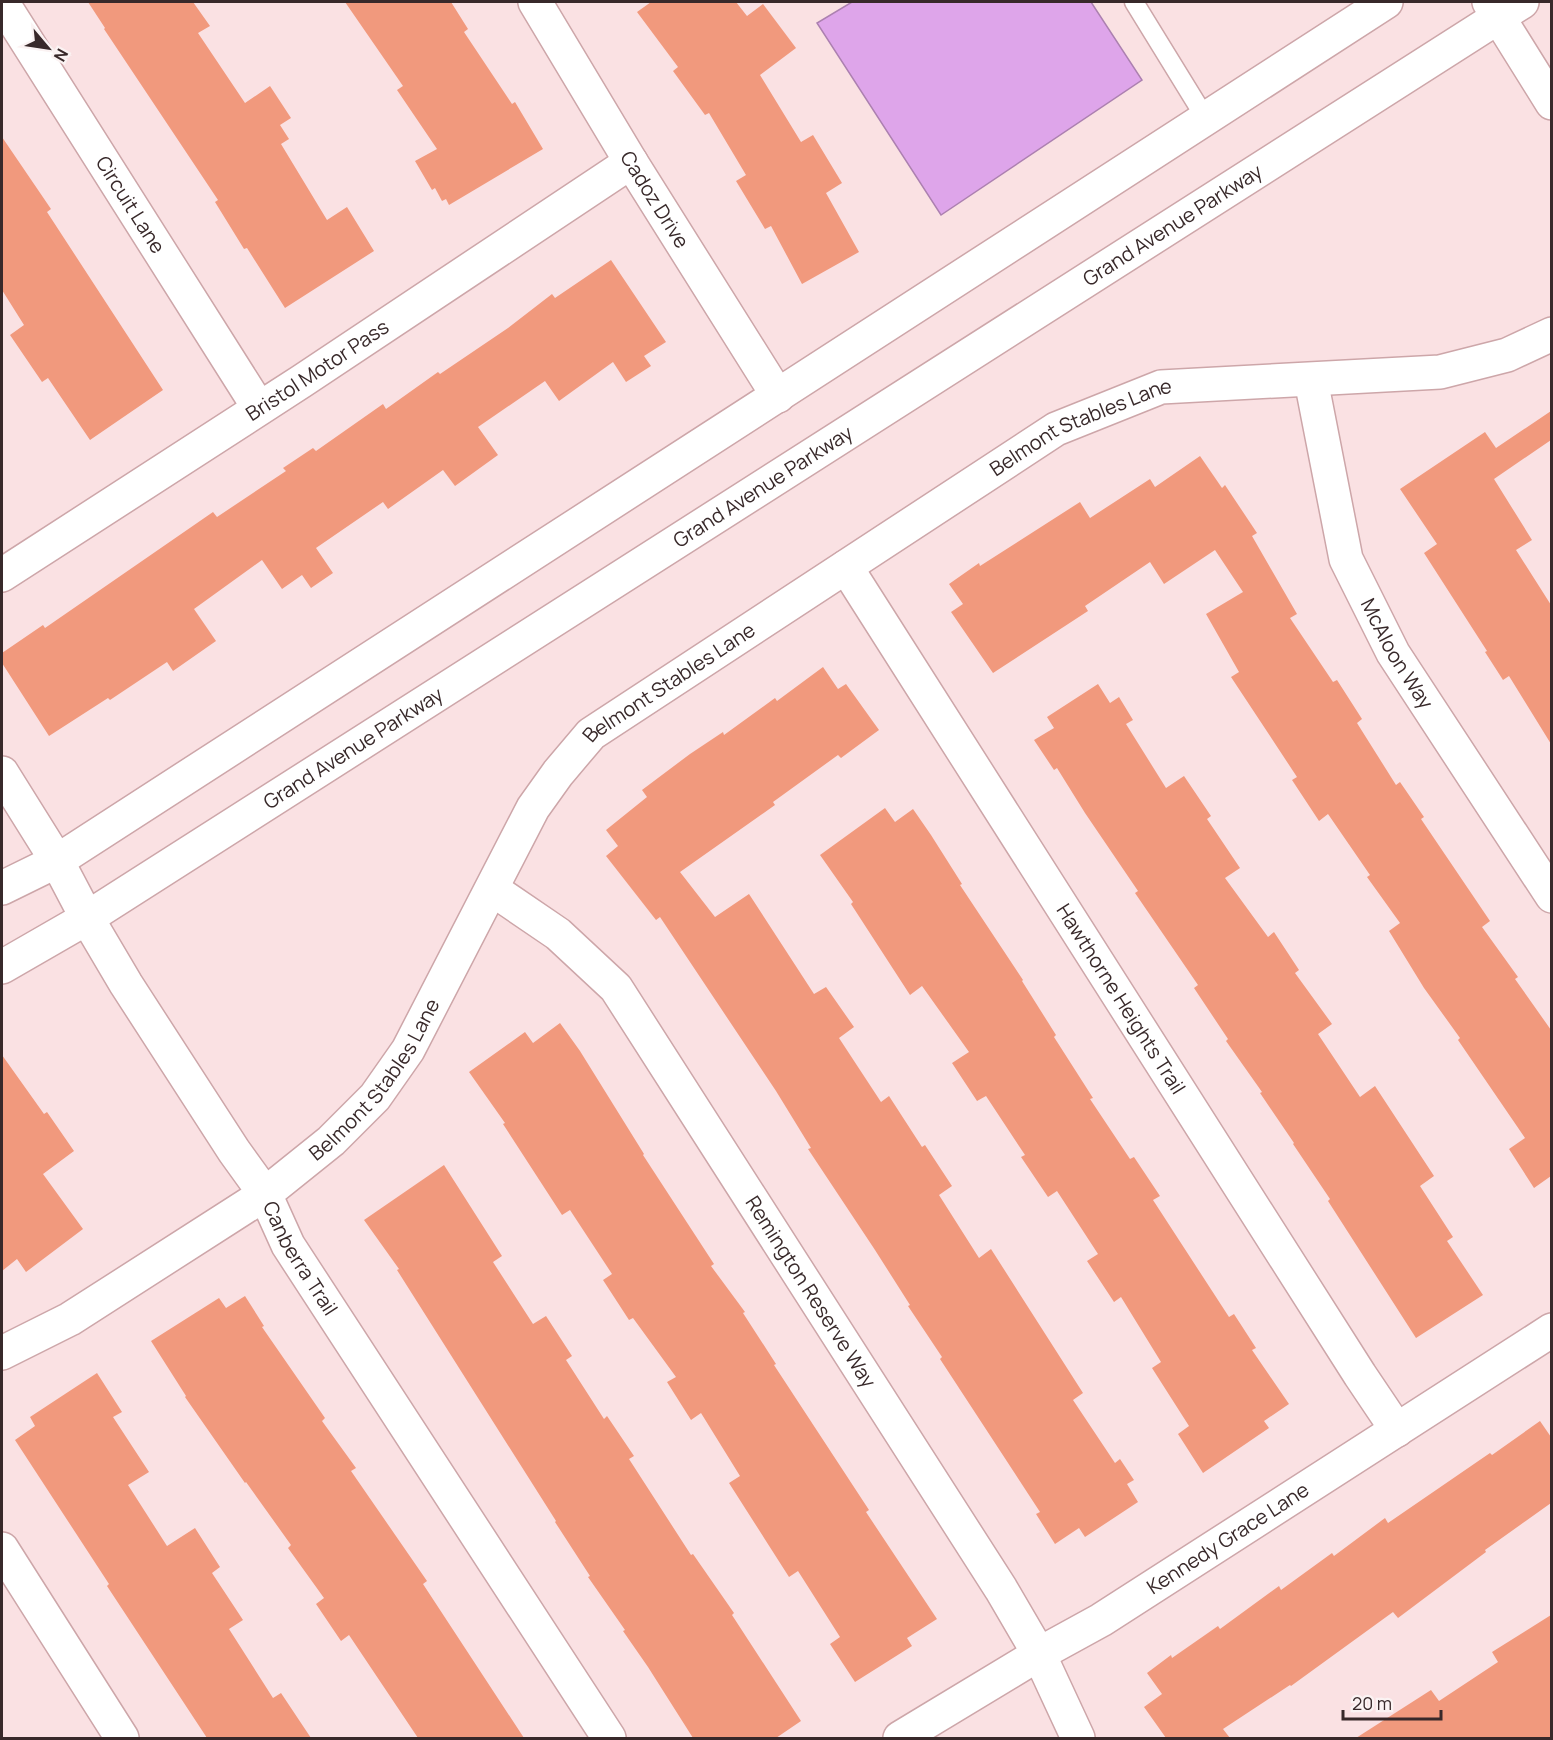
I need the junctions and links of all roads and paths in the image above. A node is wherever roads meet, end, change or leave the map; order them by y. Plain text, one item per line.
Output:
1 (2, 2) edge
2 (534, 2) edge
3 (1134, 2) edge
4 (1386, 2) edge
5 (1503, 7) edge
6 (1551, 103) edge
7 (1206, 119) junction
8 (631, 162) junction
9 (1551, 334) edge
10 (1311, 381) junction
11 (777, 396) junction
12 (259, 408) junction
13 (846, 567) junction
14 (2, 574) edge
15 (2, 773) edge
16 (57, 861) junction
17 (2, 888) edge
18 (492, 889) junction
19 (1551, 896) edge
20 (87, 918) junction
21 (2, 967) edge
22 (265, 1194) junction
23 (1551, 1330) edge
24 (2, 1353) edge
25 (1397, 1430) junction
26 (2, 1549) edge
27 (1039, 1654) junction
28 (122, 1738) edge
29 (609, 1738) edge
30 (900, 1738) edge
31 (1078, 1738) edge

1 - 12 street, Circuit Lane
2 - 8 street, Cadoz Drive
3 - 7 lane
4 - 7 street
5 - 6 street
5 - 20 street, Grand Avenue Parkway
7 - 11 street
8 - 11 street, Cadoz Drive
8 - 12 street, Bristol Motor Pass
9 - 10 street, Belmont Stables Lane
10 - 13 street, Belmont Stables Lane
10 - 19 street, McAloon Way
11 - 16 street
12 - 14 street, Bristol Motor Pass
13 - 18 street, Belmont Stables Lane
13 - 25 street, Hawthorne Heights Trail
15 - 16 street, Canberra Trail
16 - 17 street
16 - 20 street, Canberra Trail
18 - 22 street, Belmont Stables Lane
18 - 27 street, Remington Reserve Way
20 - 21 street, Grand Avenue Parkway
20 - 22 street, Canberra Trail
22 - 24 street, Belmont Stables Lane
22 - 29 street, Canberra Trail
23 - 25 street, Kennedy Grace Lane
25 - 27 street, Kennedy Grace Lane
26 - 28 street
27 - 30 street, Kennedy Grace Lane
27 - 31 street, Remington Reserve Way

